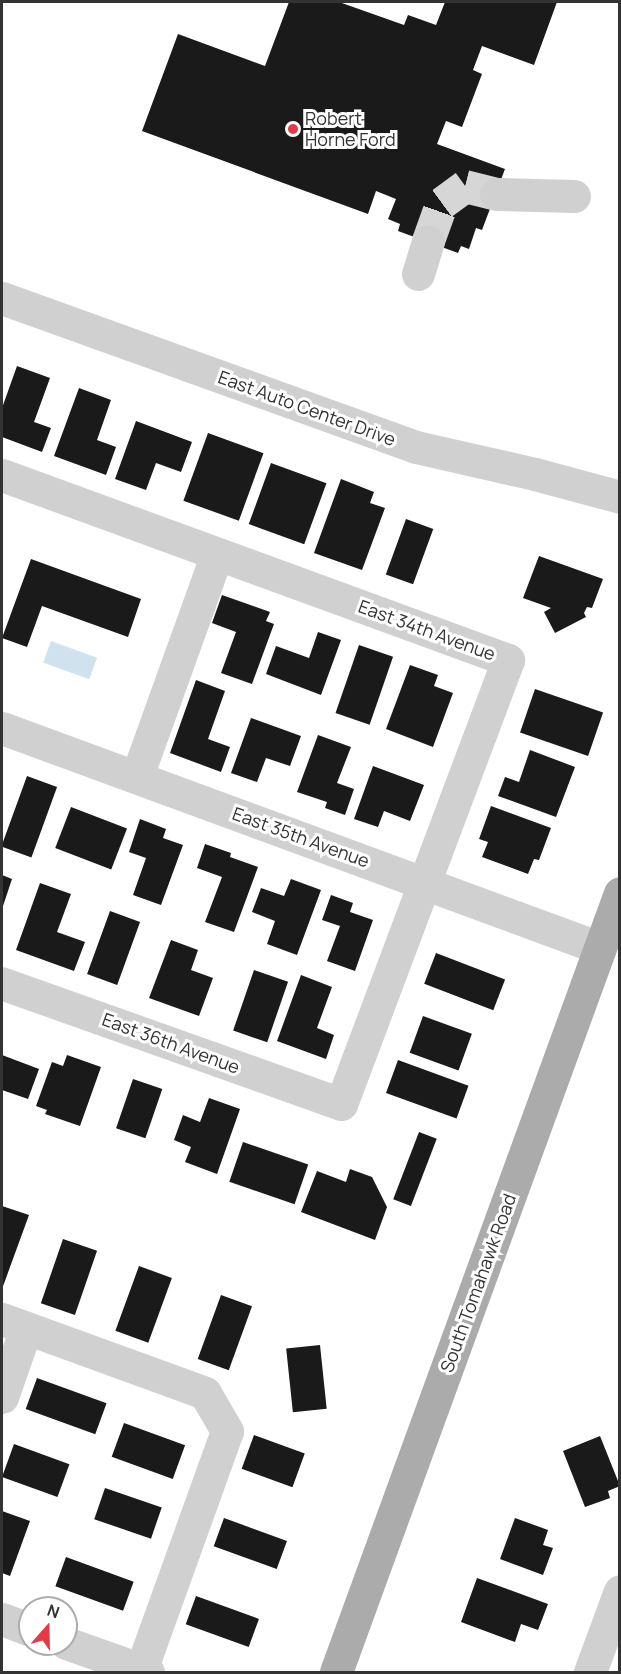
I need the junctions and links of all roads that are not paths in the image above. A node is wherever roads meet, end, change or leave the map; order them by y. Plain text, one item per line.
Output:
1 (496, 194) tunnel mouth
2 (574, 196) dead end
3 (428, 242) tunnel mouth
4 (418, 274) dead end
5 (2, 298) edge
6 (2, 475) edge
7 (620, 496) edge
8 (217, 554) junction
9 (2, 728) edge
10 (136, 776) junction
11 (424, 882) junction
12 (620, 893) edge
13 (600, 948) junction
14 (2, 983) edge
15 (341, 1104) joint
16 (14, 1324) edge
17 (2, 1397) edge
18 (620, 1591) edge
19 (2, 1619) edge
20 (18, 1625) edge
21 (78, 1648) edge
22 (143, 1672) edge
23 (336, 1672) edge
24 (590, 1672) edge

1 - 2 street
3 - 4 street
5 - 7 street, East Auto Center Drive
6 - 8 street, East 34th Avenue
8 - 10 street
8 - 11 street, East 34th Avenue
9 - 10 street, East 35th Avenue
10 - 11 street, East 35th Avenue
11 - 13 street, East 35th Avenue
11 - 15 street, East 34th Avenue
12 - 13 main road, South Tomahawk Road
13 - 23 main road, South Tomahawk Road
14 - 15 street, East 36th Avenue
16 - 17 street
16 - 22 street
18 - 24 street
19 - 20 street
21 - 22 street

